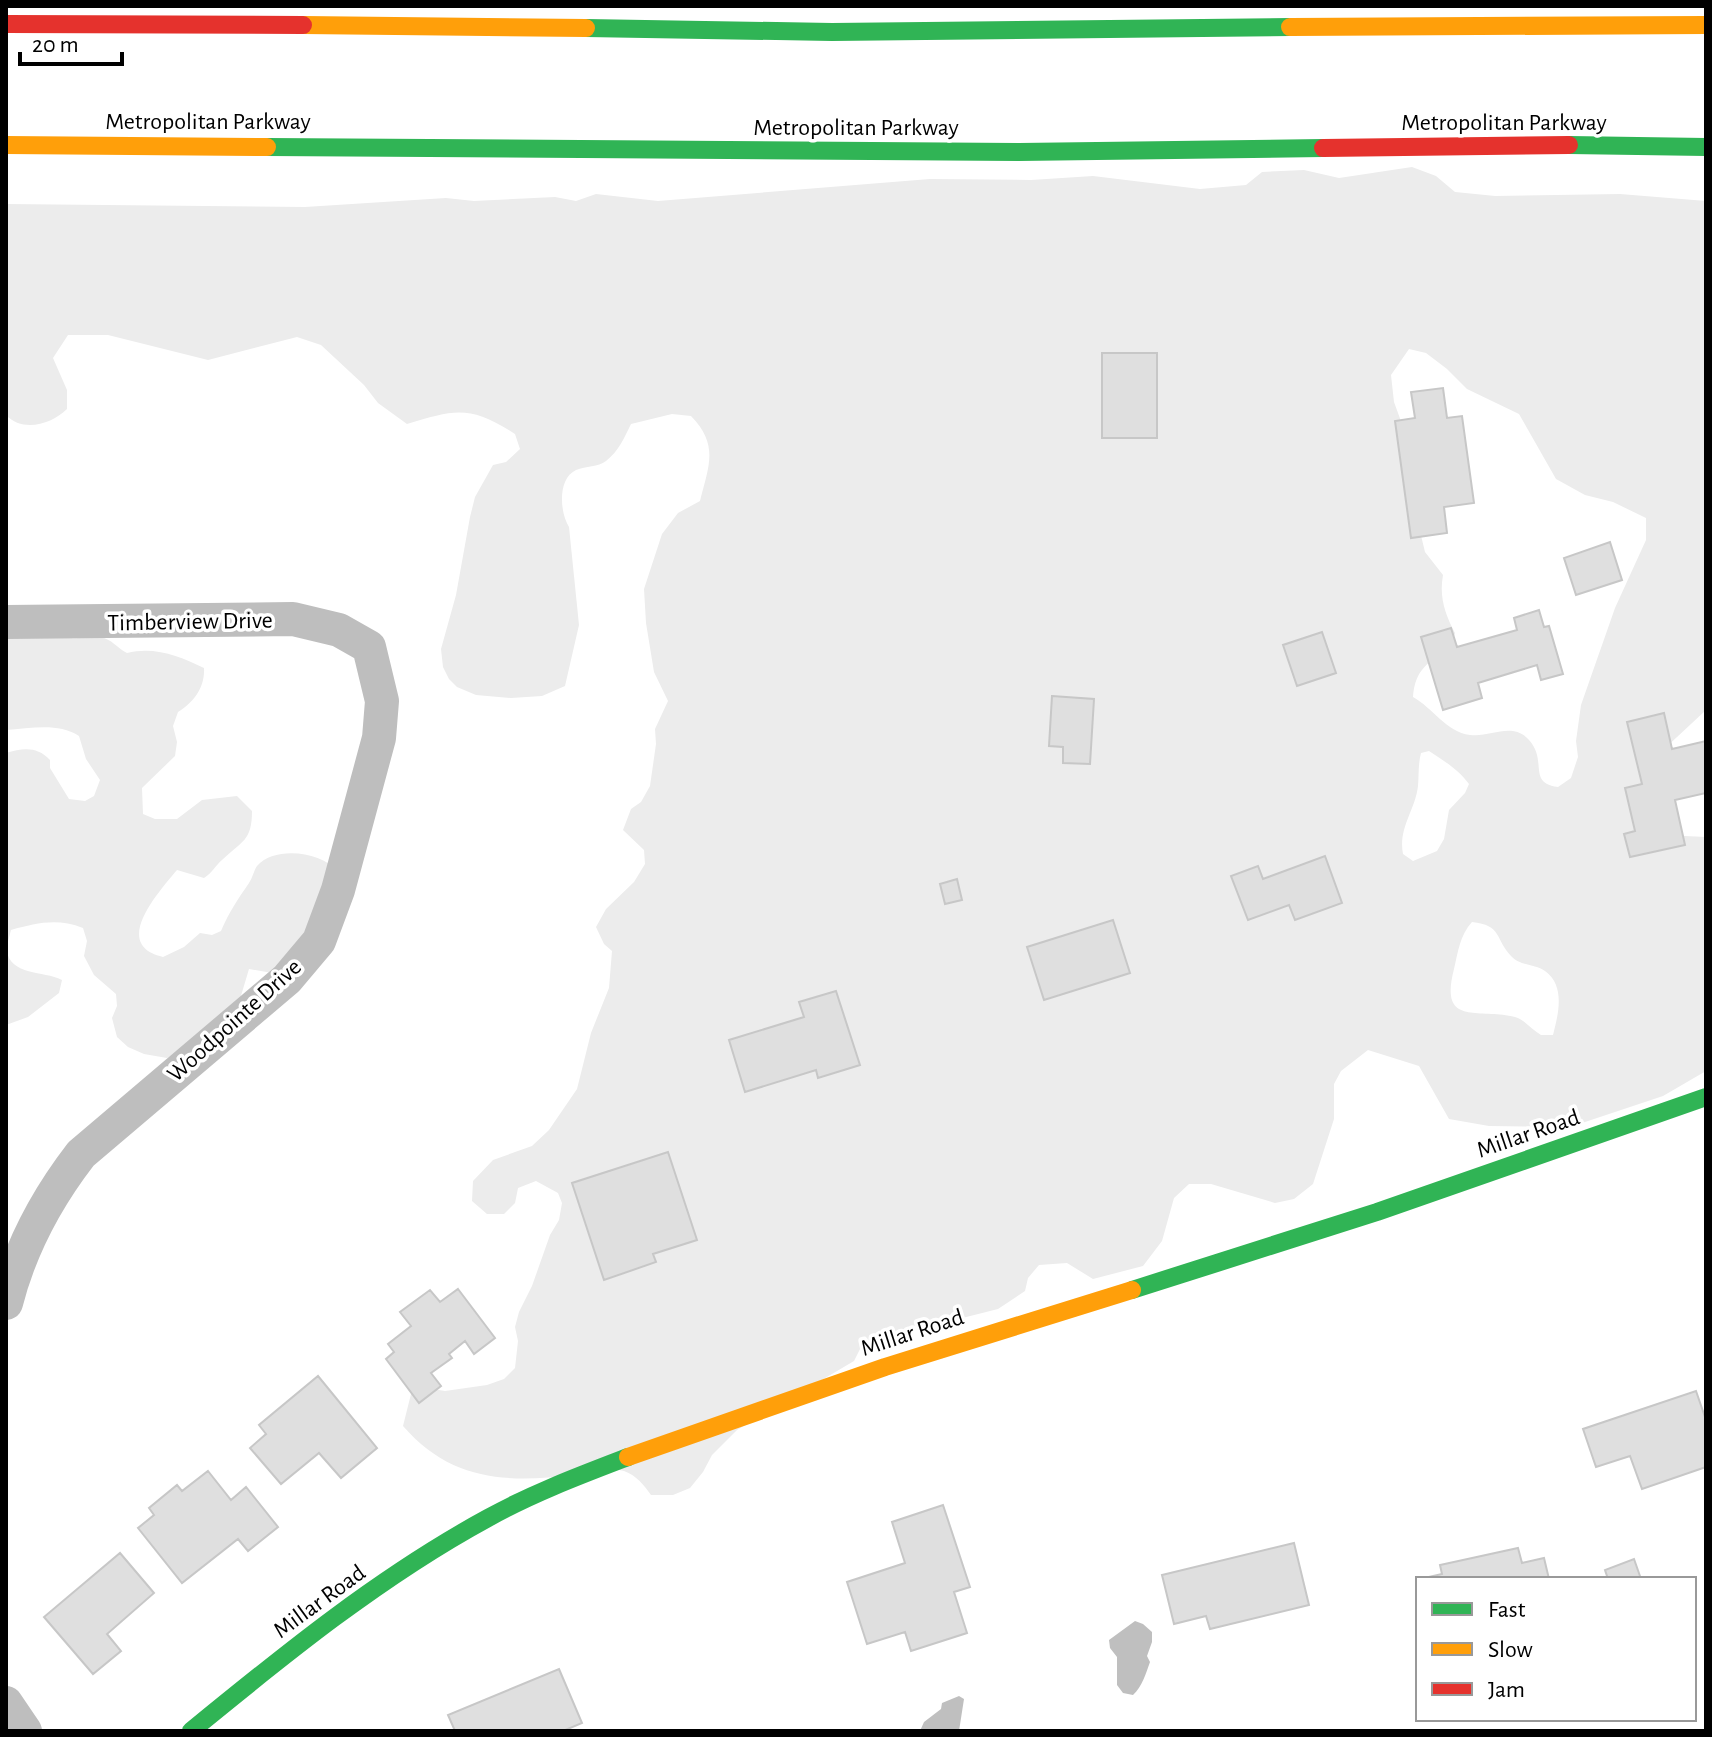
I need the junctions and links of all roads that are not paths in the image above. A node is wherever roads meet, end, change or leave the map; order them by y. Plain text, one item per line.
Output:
1 (6, 24) edge
2 (1706, 25) edge
3 (6, 145) edge
4 (1706, 147) edge
5 (6, 622) edge
6 (369, 647) joint
7 (1706, 1097) edge
8 (6, 1303) edge
9 (6, 1703) edge
10 (25, 1731) edge
11 (191, 1731) edge

1 - 2 main road
3 - 4 main road, Metropolitan Parkway
5 - 6 street, Timberview Drive
6 - 8 street, Woodpointe Drive
7 - 11 main road, Millar Road
9 - 10 street

